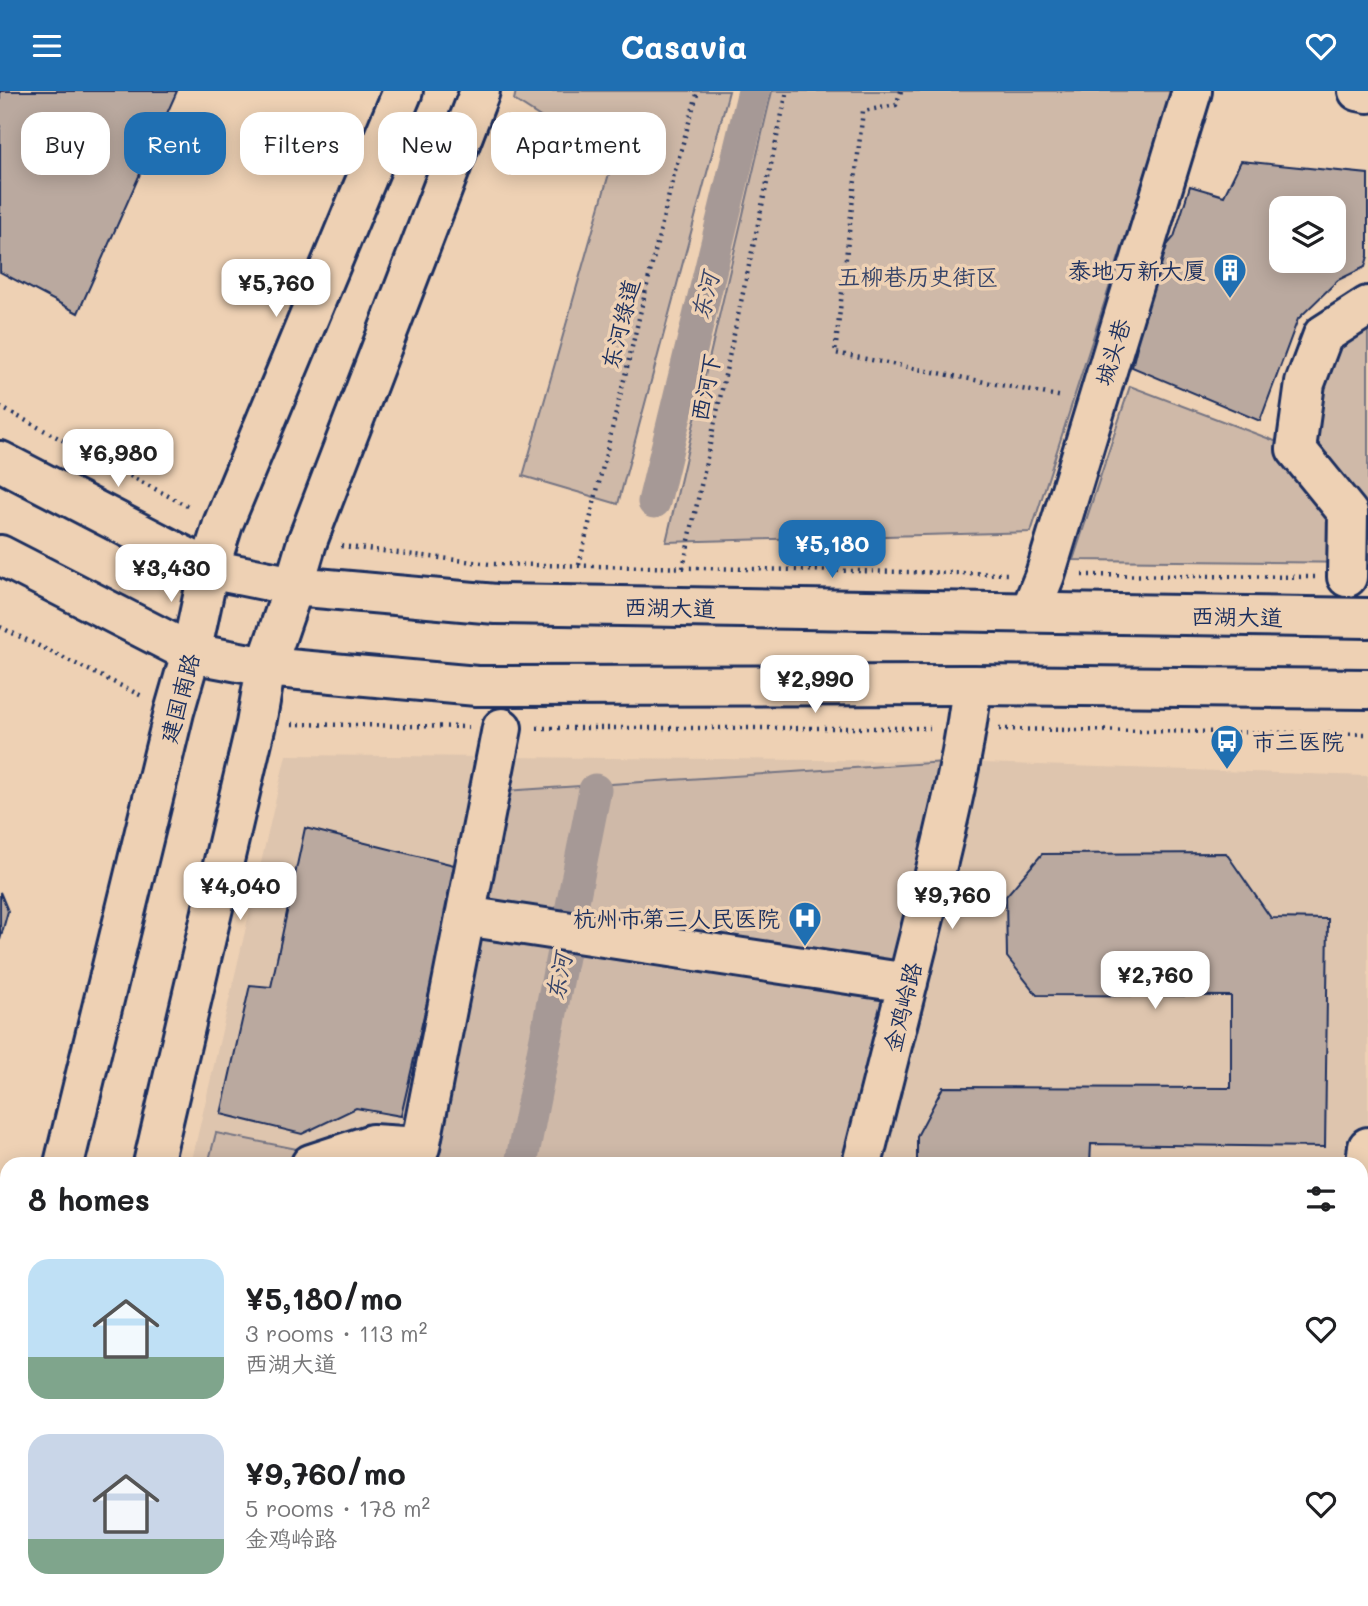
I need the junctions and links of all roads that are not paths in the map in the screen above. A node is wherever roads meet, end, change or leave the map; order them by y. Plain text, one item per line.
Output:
1 (403, 91) edge
2 (480, 91) edge
3 (1192, 91) edge
4 (1358, 91) edge
5 (1368, 93) edge
6 (1368, 306) edge
7 (0, 461) edge
8 (0, 555) edge
9 (209, 569) junction
10 (1347, 577) road end
11 (294, 586) junction
12 (1030, 612) junction
13 (1368, 618) edge
14 (191, 653) junction
15 (266, 667) junction
16 (972, 685) junction
17 (1368, 689) edge
18 (502, 728) dead end
19 (482, 919) junction
20 (908, 983) junction
21 (415, 1155) edge
22 (66, 1157) edge
23 (155, 1157) edge
24 (332, 1157) edge
25 (864, 1157) edge

1 - 9 main road, 建国南路
2 - 11 main road
3 - 12 main road, 城头巷
4 - 5 main road
6 - 10 main road
7 - 9 main road, 西湖大道
8 - 14 main road
9 - 11 main road, 西湖大道
9 - 14 main road, 建国南路
11 - 12 main road, 西湖大道
11 - 15 main road
12 - 13 main road, 西湖大道
14 - 15 main road
14 - 22 main road, 建国南路
15 - 16 main road
15 - 23 main road
16 - 17 main road
16 - 20 main road, 金鸡岭路
18 - 19 main road
19 - 20 main road
19 - 21 main road
20 - 25 main road, 金鸡岭路
21 - 24 main road

